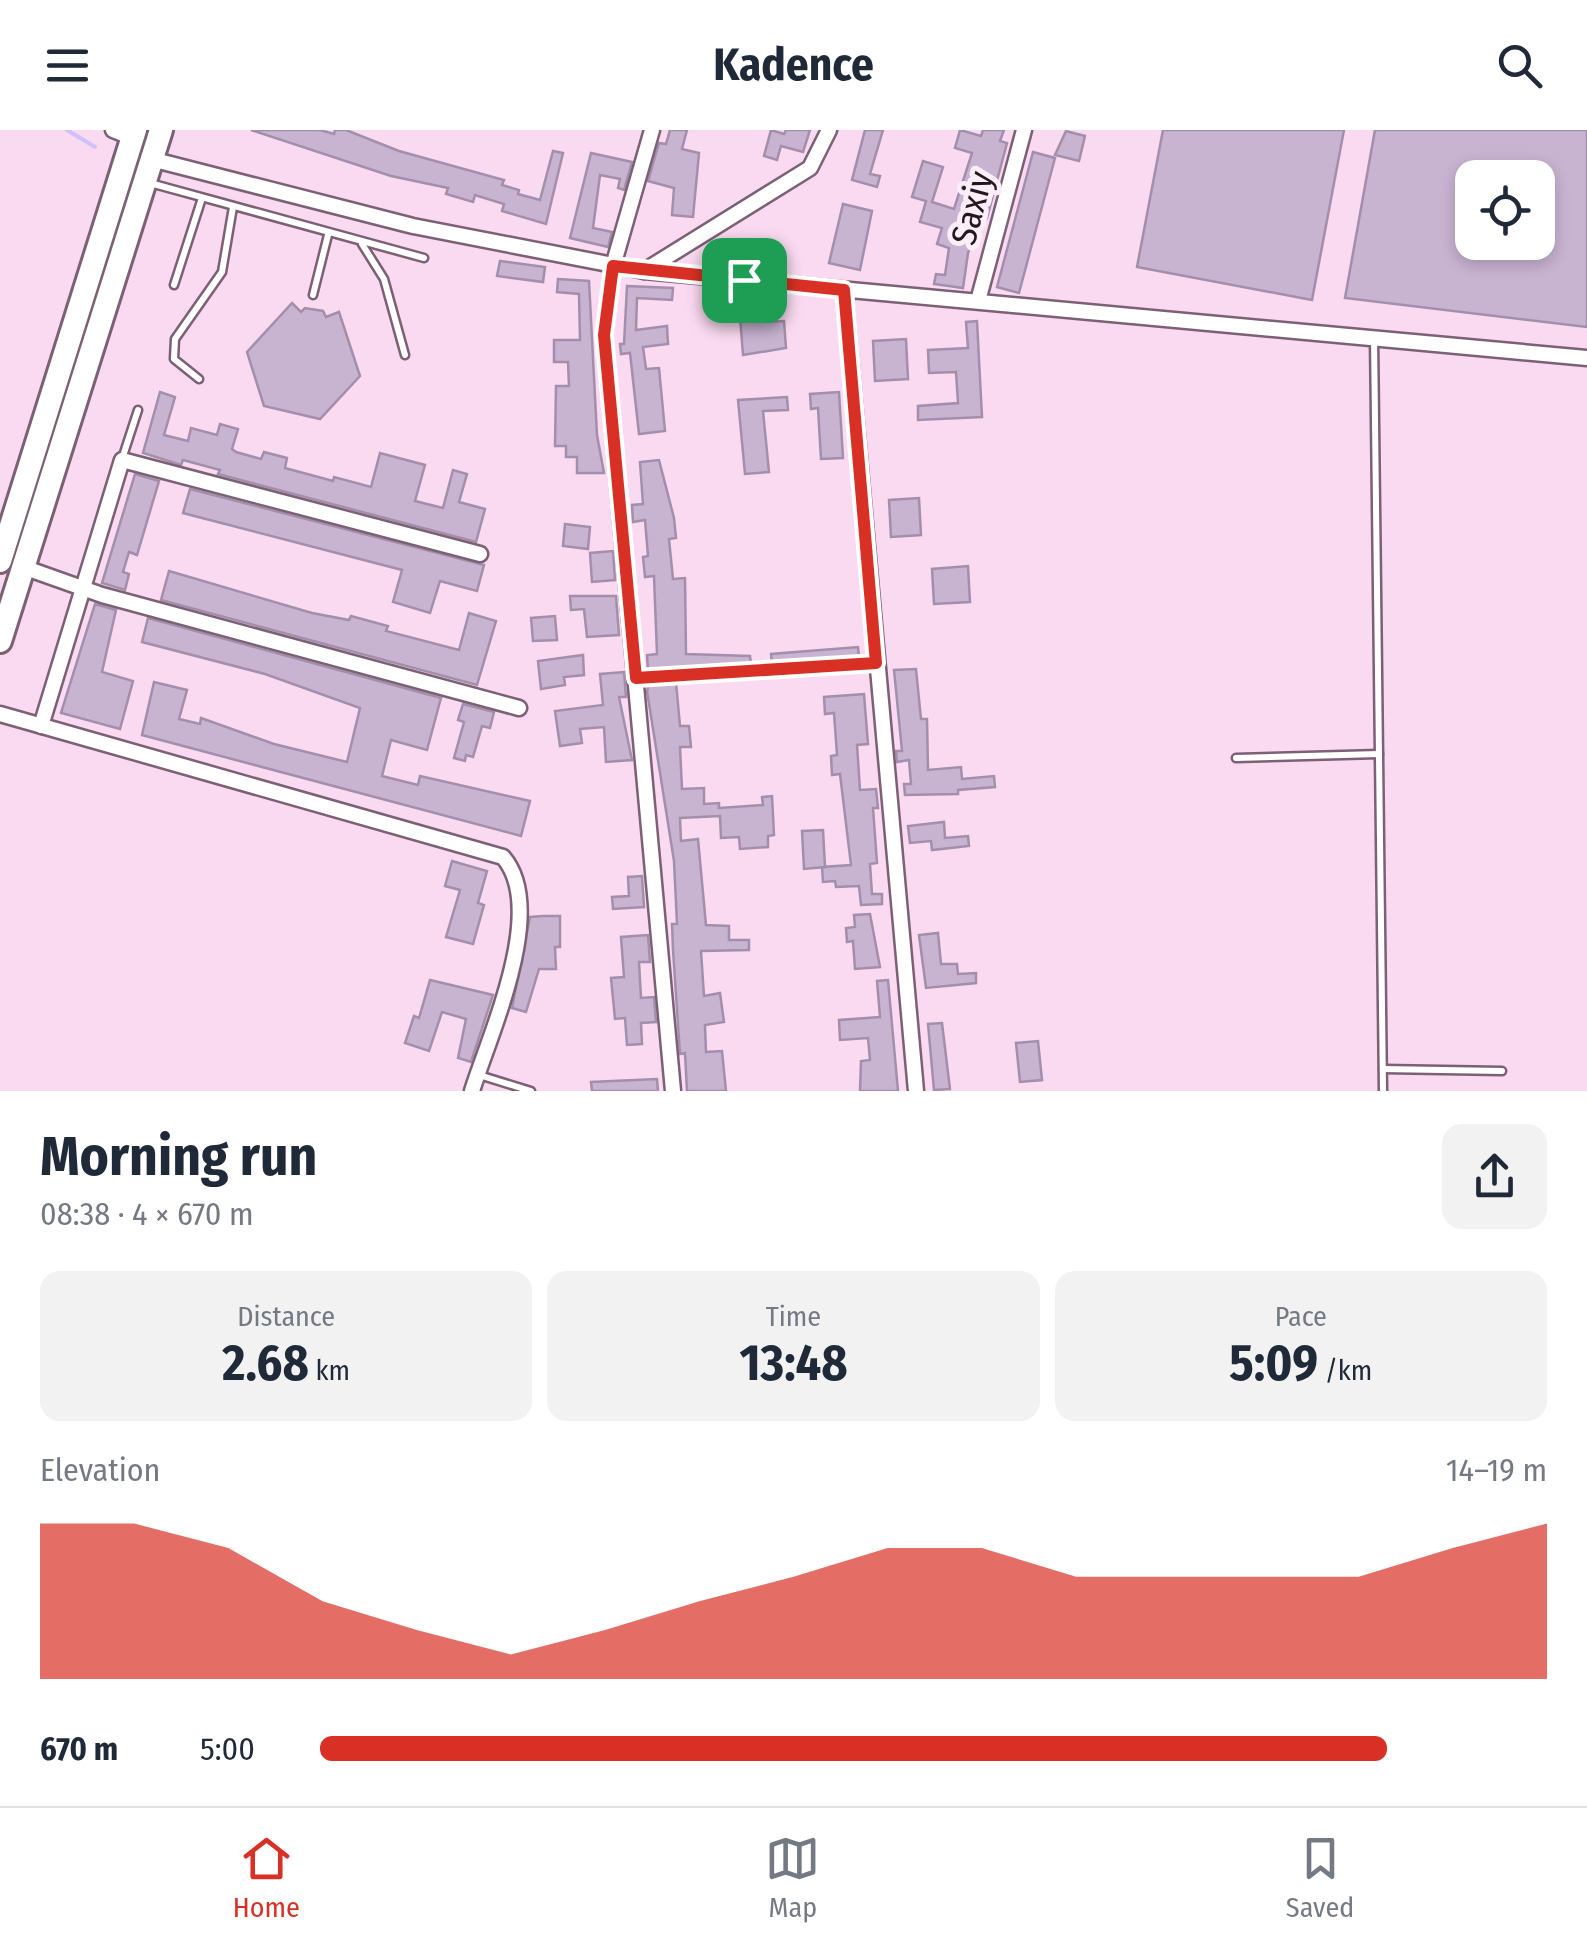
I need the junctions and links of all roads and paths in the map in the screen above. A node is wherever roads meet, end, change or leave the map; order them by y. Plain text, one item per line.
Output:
1 (161, 130) edge
2 (652, 130) edge
3 (828, 130) edge
4 (1024, 130) edge
5 (127, 133) edge
6 (148, 170) junction
7 (202, 198) junction
8 (233, 208) junction
9 (328, 235) junction
10 (361, 243) junction
11 (424, 258) dead end
12 (613, 266) junction
13 (644, 271) junction
14 (174, 285) dead end
15 (844, 290) junction
16 (312, 294) dead end
17 (978, 301) junction
18 (1374, 336) junction
19 (405, 355) dead end
20 (1587, 358) edge
21 (199, 379) dead end
22 (138, 410) dead end
23 (122, 460) junction
24 (480, 554) dead end
25 (0, 561) edge
26 (23, 567) junction
27 (82, 587) junction
28 (0, 642) edge
29 (876, 663) junction
30 (636, 678) junction
31 (518, 708) dead end
32 (0, 714) edge
33 (42, 726) junction
34 (1379, 754) junction
35 (1236, 758) dead end
36 (1382, 1069) junction
37 (1502, 1071) dead end
38 (477, 1074) junction
39 (472, 1091) edge
40 (531, 1091) edge
41 (673, 1091) edge
42 (916, 1091) edge
43 (1383, 1091) edge

1 - 6 highway
2 - 12 street
3 - 13 street
4 - 17 street, Saxiy
5 - 25 highway
6 - 7 lane
6 - 12 street
6 - 26 highway
7 - 8 lane
7 - 14 lane
8 - 9 lane
8 - 21 lane
9 - 10 lane
9 - 16 lane
10 - 11 lane
10 - 19 lane
12 - 13 street
12 - 30 street
13 - 15 street
15 - 17 street
15 - 29 street
17 - 18 street
18 - 20 street
18 - 34 lane
22 - 23 lane
23 - 24 street
23 - 27 street
26 - 27 street
26 - 28 highway
27 - 31 street
27 - 33 street
29 - 30 lane
29 - 42 street
30 - 41 street
32 - 33 street
33 - 38 street
34 - 35 lane
34 - 36 lane
36 - 37 lane
36 - 43 lane
38 - 39 street
38 - 40 lane

